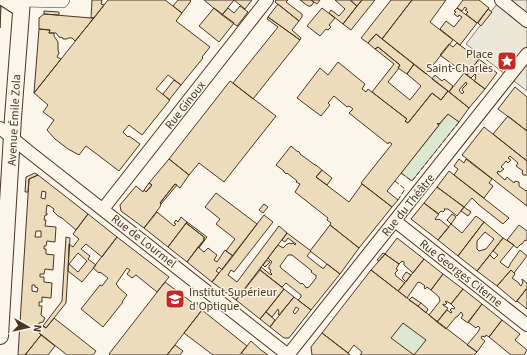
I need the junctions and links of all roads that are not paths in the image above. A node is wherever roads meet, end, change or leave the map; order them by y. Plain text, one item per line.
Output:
1 (4, 0) edge
2 (65, 0) edge
3 (268, 0) edge
4 (501, 0) edge
5 (21, 4) edge
6 (527, 21) edge
7 (527, 54) edge
8 (6, 133) edge
9 (103, 209) junction
10 (395, 221) junction
11 (527, 325) edge
12 (0, 336) edge
13 (288, 355) edge

1 - 5 street
2 - 5 street
3 - 9 street, Rue Ginoux
4 - 6 street
5 - 8 main road, Avenue Émile Zola
7 - 10 street, Rue du Théâtre
8 - 9 street, Rue de Lourmel
8 - 12 main road, Avenue Émile Zola
9 - 13 street, Rue de Lourmel
10 - 11 street, Rue Georges Citerne
10 - 13 street, Rue du Théâtre

